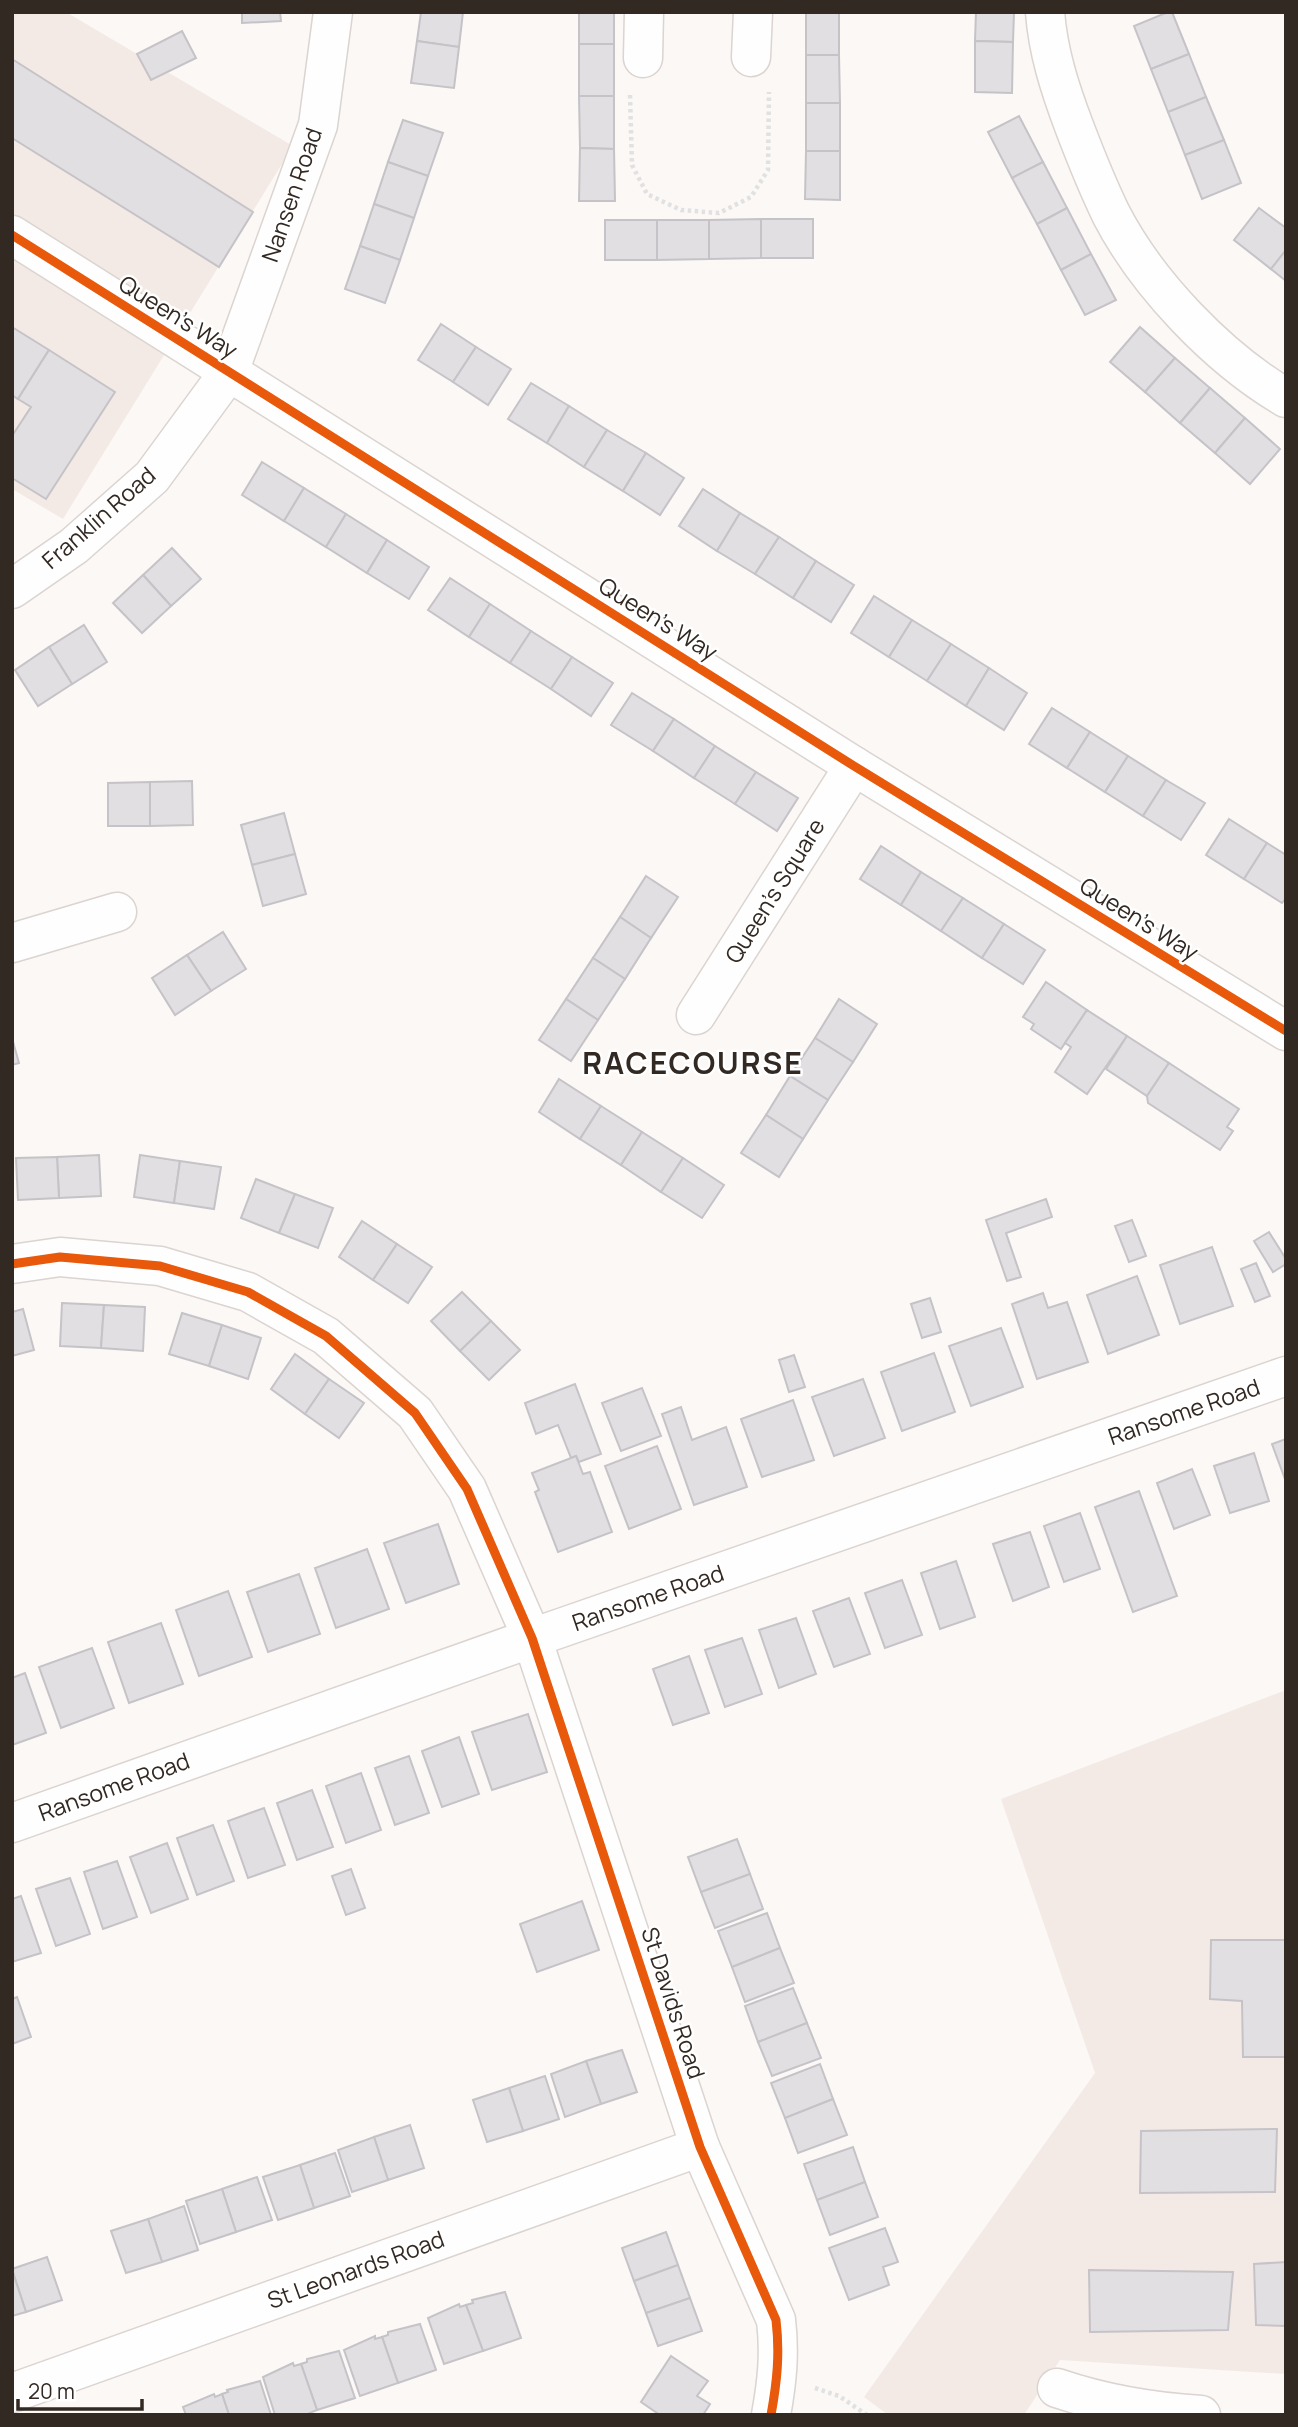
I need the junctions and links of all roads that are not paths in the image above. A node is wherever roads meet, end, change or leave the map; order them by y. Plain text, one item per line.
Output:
1 (333, 12) edge
2 (643, 12) edge
3 (753, 12) edge
4 (1045, 12) edge
5 (751, 57) road end
6 (643, 58) road end
7 (12, 235) edge
8 (229, 372) junction
9 (1286, 398) edge
10 (12, 589) edge
11 (854, 766) junction
12 (117, 912) dead end
13 (12, 943) edge
14 (696, 1015) dead end
15 (1286, 1031) edge
16 (12, 1264) edge
17 (1286, 1376) edge
18 (532, 1638) junction
19 (12, 1823) edge
20 (700, 2147) junction
21 (1057, 2388) dead end
22 (12, 2393) edge
23 (771, 2415) edge
24 (1201, 2415) edge

1 - 8 street, Nansen Road
2 - 6 street
3 - 5 street
4 - 9 street
7 - 8 street, Queen's Way
8 - 10 street, Franklin Road
8 - 11 street, Queen's Way
11 - 14 street, Queen's Square
11 - 15 street, Queen's Way
12 - 13 street
16 - 18 street, St Davids Road
17 - 18 street, Ransome Road
18 - 19 street, Ransome Road
18 - 20 street, St Davids Road
20 - 22 street, St Leonards Road
20 - 23 street, St Davids Road
21 - 24 street

